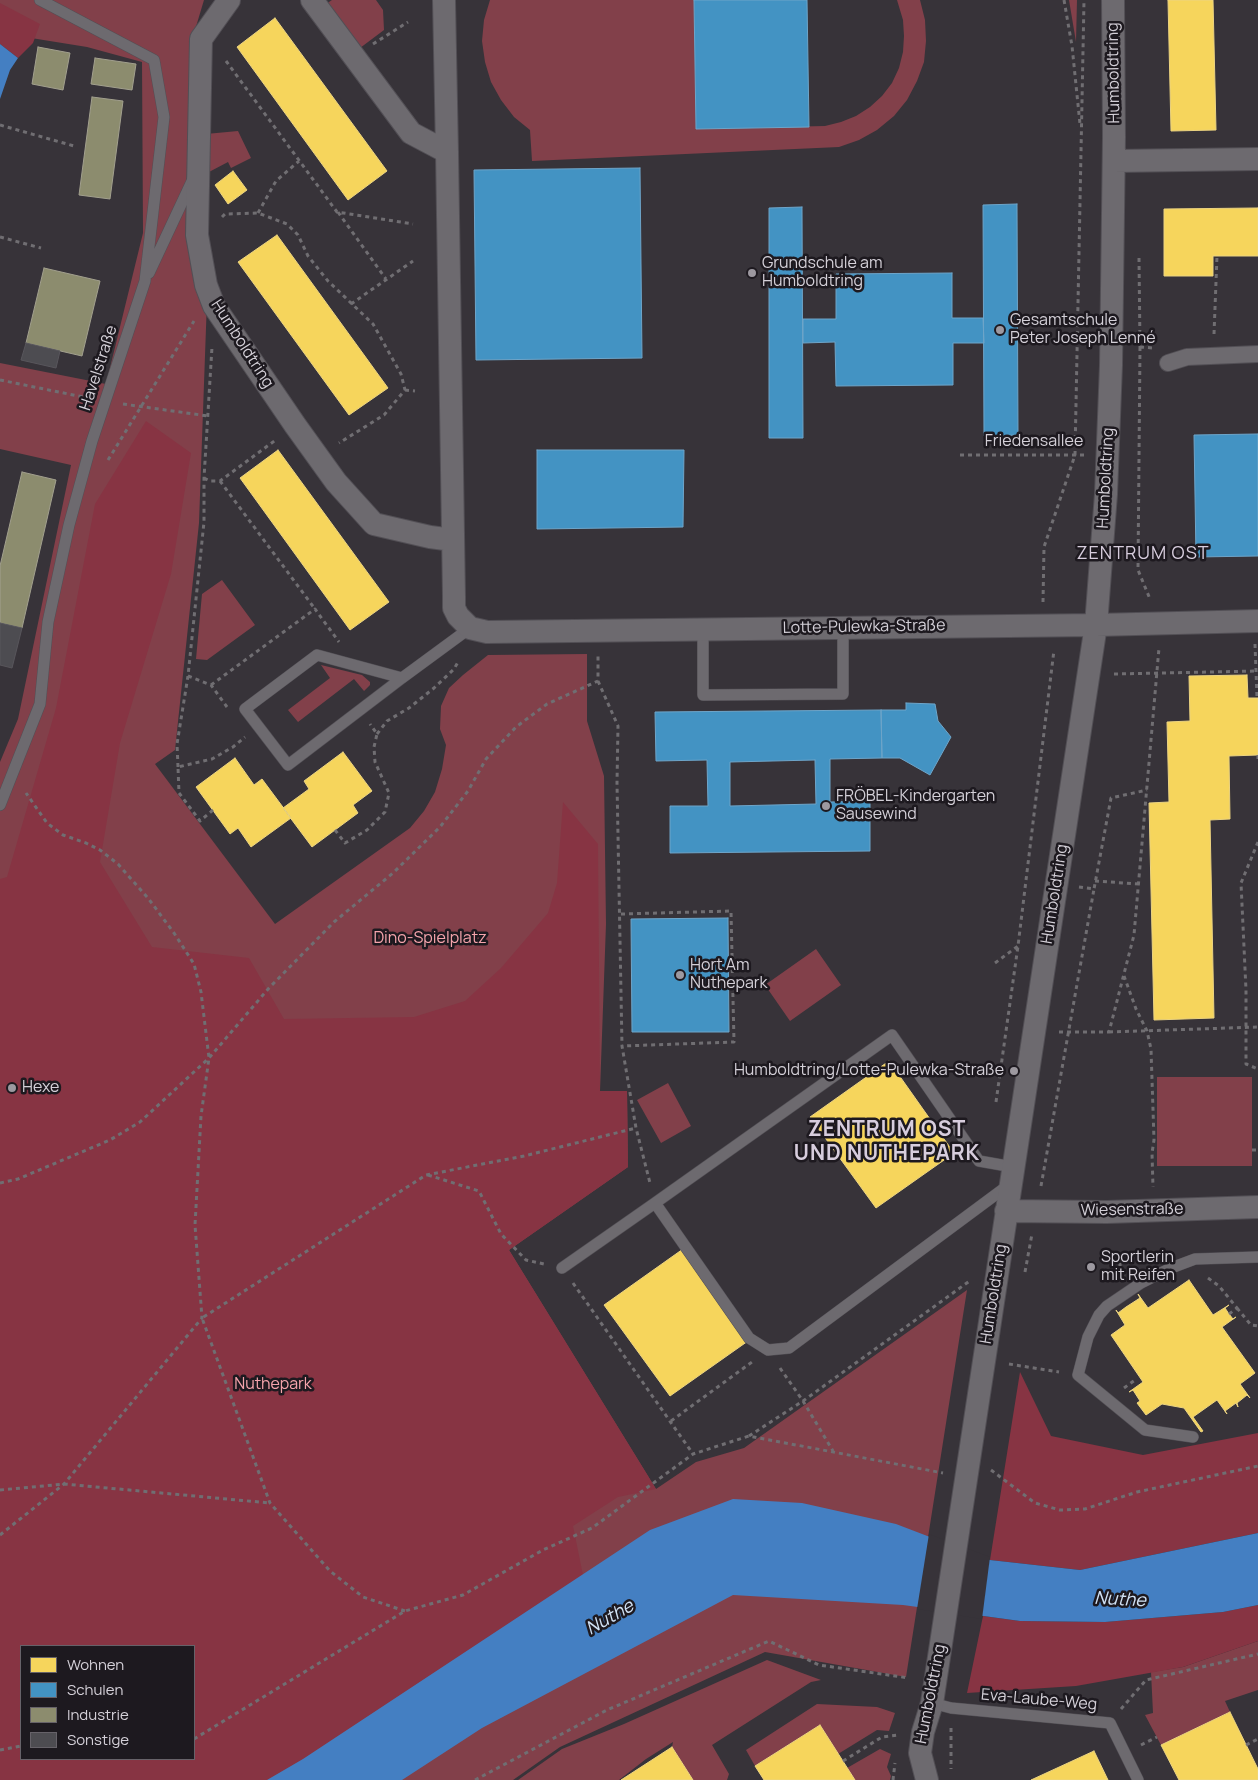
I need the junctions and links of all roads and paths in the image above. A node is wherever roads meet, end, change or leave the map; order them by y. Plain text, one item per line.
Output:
1 (40, 0) edge
2 (229, 0) edge
3 (312, 0) edge
4 (444, 0) edge
5 (1064, 0) edge
6 (1084, 0) edge
7 (1112, 0) edge
8 (408, 22) dead end
9 (206, 34) junction
10 (354, 56) junction
11 (0, 125) edge
12 (1082, 139) junction
13 (74, 146) dead end
14 (447, 152) junction
15 (1258, 159) edge
16 (299, 161) junction
17 (1114, 161) junction
18 (198, 166) junction
19 (337, 212) junction
20 (258, 213) junction
21 (413, 224) dead end
22 (197, 235) junction
23 (0, 237) edge
24 (41, 248) dead end
25 (1217, 256) dead end
26 (413, 261) dead end
27 (386, 279) junction
28 (145, 281) junction
29 (351, 304) junction
30 (214, 306) junction
31 (212, 346) dead end
32 (1140, 347) dead end
33 (1258, 354) edge
34 (1214, 355) junction
35 (1168, 363) dead end
36 (0, 380) edge
37 (405, 390) junction
38 (415, 391) dead end
39 (105, 402) junction
40 (140, 407) junction
41 (208, 416) junction
42 (295, 426) junction
43 (1075, 454) junction
44 (960, 455) dead end
45 (1108, 455) junction
46 (317, 456) junction
47 (104, 466) dead end
48 (204, 478) junction
49 (220, 481) junction
50 (453, 540) junction
51 (315, 609) junction
52 (1256, 621) edge
53 (1161, 623) junction
54 (1043, 625) junction
55 (1096, 625) junction
56 (470, 628) junction
57 (843, 628) junction
58 (703, 630) junction
59 (598, 631) junction
60 (336, 660) junction
61 (1256, 671) edge
62 (1157, 673) junction
63 (1088, 674) junction
64 (188, 676) junction
65 (402, 678) junction
66 (598, 681) junction
67 (1257, 698) edge
68 (360, 710) junction
69 (248, 735) dead end
70 (1258, 756) edge
71 (1258, 762) edge
72 (178, 767) junction
73 (12, 774) junction
74 (1147, 790) junction
75 (0, 805) edge
76 (213, 810) dead end
77 (335, 830) dead end
78 (1258, 842) edge
79 (1095, 881) junction
80 (1056, 883) junction
81 (1139, 884) junction
82 (1094, 889) junction
83 (621, 914) junction
84 (1124, 976) junction
85 (1258, 1027) edge
86 (1246, 1028) junction
87 (1147, 1031) junction
88 (1034, 1032) junction
89 (1068, 1032) junction
90 (1109, 1032) junction
91 (622, 1046) junction
92 (209, 1058) junction
93 (1258, 1069) edge
94 (996, 1104) dead end
95 (636, 1128) junction
96 (1252, 1150) dead end
97 (1258, 1150) edge
98 (426, 1175) junction
99 (1012, 1176) junction
100 (0, 1183) edge
101 (655, 1203) junction
102 (1258, 1207) edge
103 (1154, 1210) junction
104 (1006, 1211) junction
105 (1037, 1211) junction
106 (1258, 1257) edge
107 (998, 1263) junction
108 (562, 1268) junction
109 (1207, 1278) dead end
110 (1237, 1308) junction
111 (1229, 1314) dead end
112 (202, 1318) junction
113 (1258, 1326) edge
114 (768, 1350) junction
115 (804, 1401) junction
116 (671, 1421) junction
117 (749, 1436) junction
118 (1193, 1437) dead end
119 (833, 1452) junction
120 (693, 1454) junction
121 (1258, 1466) edge
122 (989, 1469) dead end
123 (948, 1474) dead end
124 (64, 1484) junction
125 (0, 1490) edge
126 (270, 1503) junction
127 (0, 1535) edge
128 (405, 1611) junction
129 (1258, 1654) edge
130 (910, 1678) dead end
131 (942, 1706) junction
132 (1110, 1723) junction
133 (898, 1735) dead end
134 (195, 1738) edge
135 (1258, 1739) edge
136 (1246, 1745) dead end
137 (20, 1746) edge
138 (0, 1750) edge
139 (843, 1761) dead end
140 (951, 1771) dead end
141 (475, 1780) edge
142 (928, 1780) edge
143 (1138, 1780) edge

1 - 28 lane, Havelstraße
2 - 9 street, Humboldtring
3 - 10 street
4 - 14 street
5 - 12 path
6 - 12 path
7 - 17 street, Humboldtring
8 - 10 path
9 - 16 path
9 - 18 street, Humboldtring
10 - 14 street
11 - 13 path
12 - 43 path
14 - 50 street
15 - 17 street
16 - 19 path
16 - 20 path
17 - 45 street, Humboldtring
18 - 22 street, Humboldtring
18 - 28 lane
19 - 21 path
19 - 27 path
20 - 22 path
20 - 29 path
22 - 30 street, Humboldtring
23 - 24 path
25 - 34 path
26 - 27 path
27 - 29 path
28 - 39 lane, Havelstraße
29 - 37 path
30 - 40 path
30 - 42 street, Humboldtring
31 - 41 path
32 - 53 path
33 - 34 street
34 - 35 street
36 - 39 path
37 - 38 path
37 - 46 path
39 - 40 path
39 - 73 lane, Havelstraße
40 - 41 path
40 - 47 path
41 - 48 path
42 - 46 street, Humboldtring
42 - 49 path
43 - 44 path, Friedensallee
43 - 45 path, Friedensallee
43 - 54 path
45 - 55 street, Humboldtring
46 - 50 street, Humboldtring
48 - 49 path
48 - 64 path
49 - 51 path
50 - 56 street
51 - 60 path
51 - 64 path
52 - 53 street, Lotte-Pulewka-Straße
52 - 61 path
53 - 55 street, Lotte-Pulewka-Straße
53 - 62 path
54 - 55 street, Lotte-Pulewka-Straße
54 - 57 street, Lotte-Pulewka-Straße
54 - 94 path
55 - 63 street, Humboldtring
56 - 59 street, Lotte-Pulewka-Straße
56 - 65 lane
57 - 58 street, Lotte-Pulewka-Straße
57 - 58 lane
58 - 59 street, Lotte-Pulewka-Straße
59 - 66 path
60 - 65 lane
60 - 68 lane
61 - 62 path
61 - 67 path
62 - 63 path
62 - 74 path
63 - 80 street, Humboldtring
64 - 72 path
65 - 68 lane
66 - 83 path
66 - 92 path
68 - 77 path
69 - 72 path
70 - 71 path
72 - 76 path
73 - 75 lane, Havelstraße
73 - 92 path
74 - 79 path
74 - 81 path
78 - 86 path
79 - 81 path
79 - 82 path
80 - 82 path
80 - 88 street, Humboldtring
81 - 84 path
82 - 89 path
83 - 91 path
83 - 91 path
84 - 87 path
84 - 90 path
85 - 86 path
86 - 87 path
86 - 93 path
87 - 90 path
87 - 103 path
88 - 89 path
88 - 99 street, Humboldtring
89 - 90 path
89 - 105 path
91 - 95 path
92 - 100 path
92 - 112 path
95 - 98 path
95 - 101 path
96 - 97 path
98 - 108 path
98 - 112 path
99 - 101 lane
99 - 104 street, Humboldtring
99 - 114 lane
101 - 108 lane
101 - 114 lane
102 - 103 street, Wiesenstraße
103 - 105 street, Wiesenstraße
104 - 105 street, Wiesenstraße
104 - 107 street, Humboldtring
106 - 118 lane
107 - 115 path
107 - 131 street, Humboldtring
108 - 116 path
109 - 110 path
110 - 111 path
110 - 113 path
112 - 124 path
112 - 126 path
114 - 115 path
114 - 116 path
115 - 117 path
115 - 119 path
116 - 120 path
117 - 119 path
117 - 120 path
119 - 123 path
120 - 128 path
121 - 122 path
124 - 125 path
124 - 126 path
124 - 127 path
126 - 128 path
128 - 134 path
129 - 132 path
130 - 141 path
131 - 132 lane, Eva-Laube-Weg
131 - 140 path
131 - 142 street, Humboldtring
132 - 143 lane, Eva-Laube-Weg
133 - 139 path
135 - 136 path
137 - 138 path

